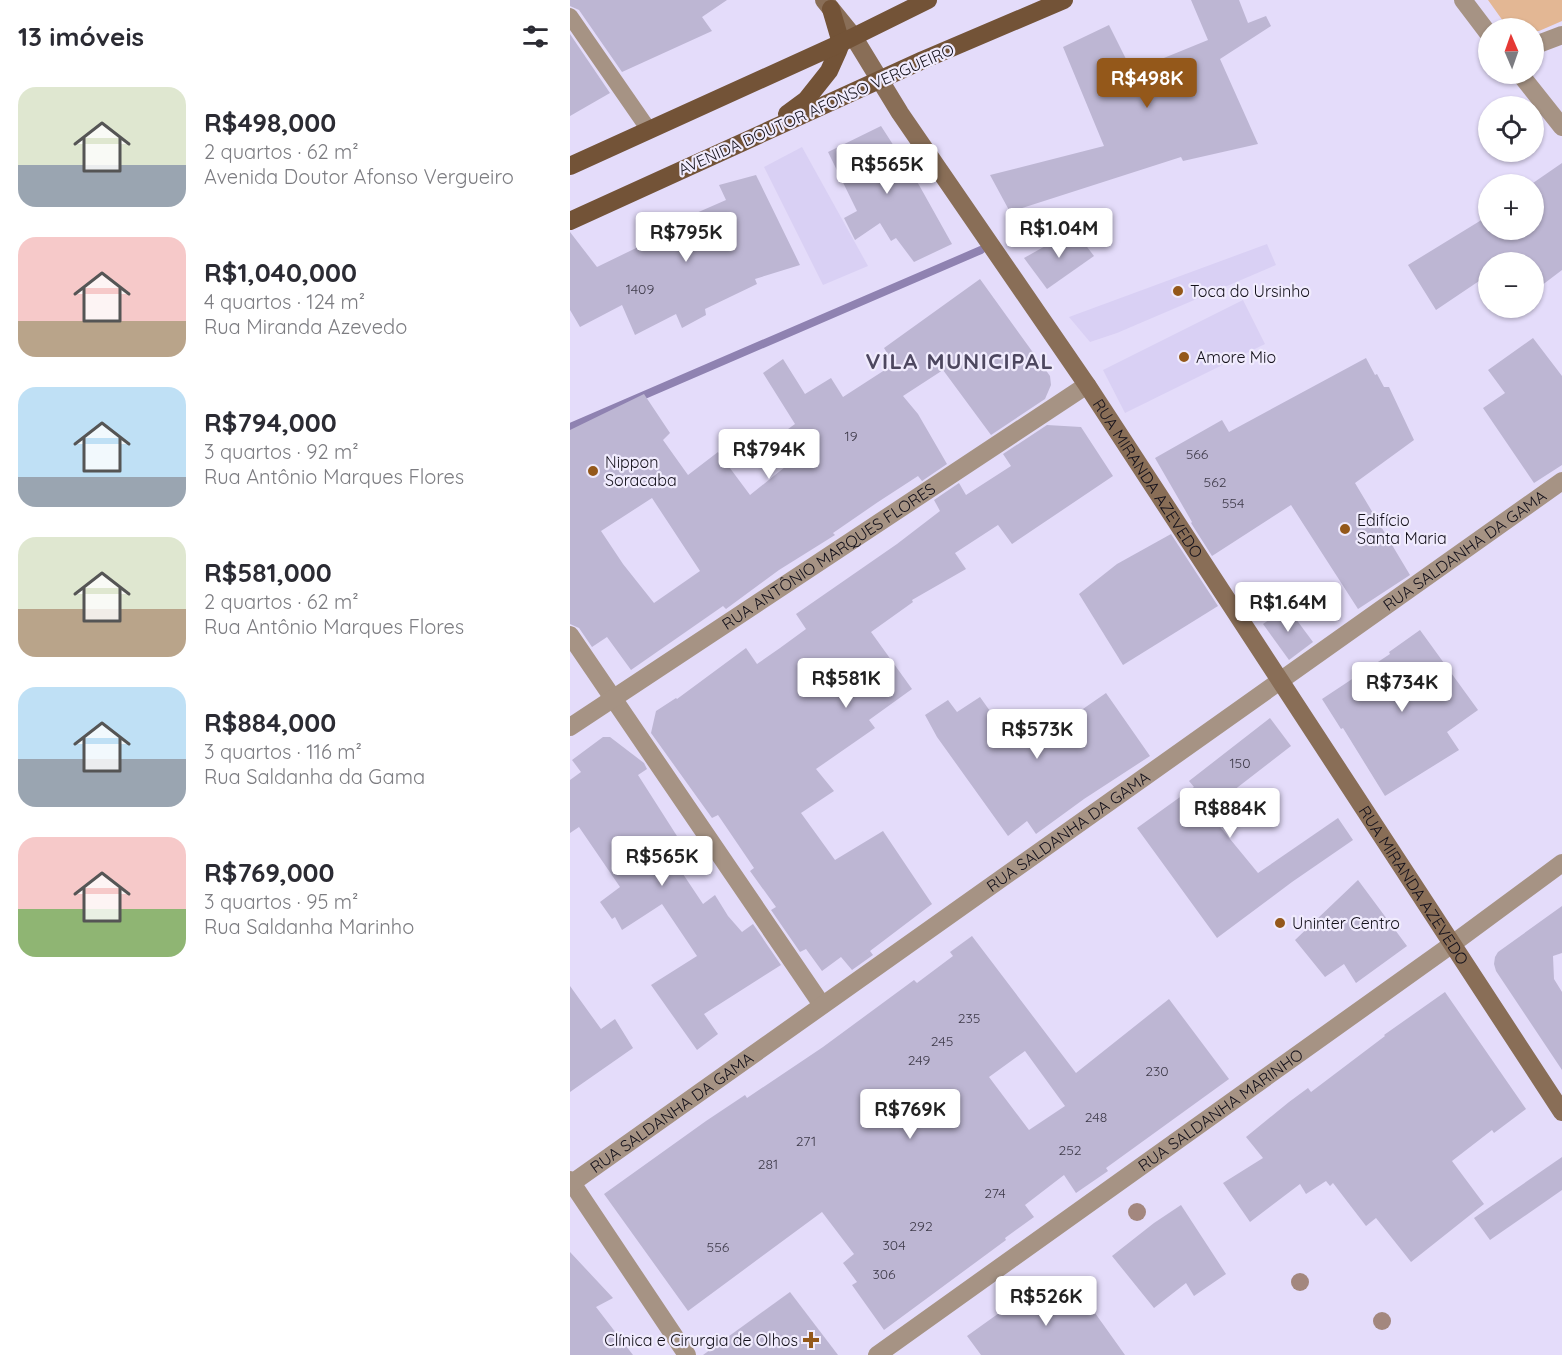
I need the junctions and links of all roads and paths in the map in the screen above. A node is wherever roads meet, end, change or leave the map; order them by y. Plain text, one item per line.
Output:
1 (928, 0) edge
2 (1064, 0) edge
3 (1463, 0) edge
4 (827, 4) edge
5 (570, 16) edge
6 (1478, 20) edge
7 (1562, 35) edge
8 (847, 39) junction
9 (1544, 42) edge
10 (881, 80) junction
11 (1528, 84) edge
12 (1562, 127) edge
13 (649, 130) junction
14 (751, 139) junction
15 (570, 166) edge
16 (570, 221) edge
17 (1087, 385) junction
18 (1562, 481) edge
19 (570, 635) edge
20 (1279, 681) junction
21 (612, 698) junction
22 (570, 727) edge
23 (1562, 863) edge
24 (1451, 945) junction
25 (822, 1005) junction
26 (1562, 1112) edge
27 (571, 1181) edge
28 (682, 1353) edge
29 (877, 1355) edge

1 - 8 main road
2 - 10 main road, AVENIDA DOUTOR AFONSO VERGUEIRO
3 - 6 street
4 - 8 main road
5 - 13 lane
7 - 9 street
8 - 10 street, RUA MIRANDA AZEVEDO
8 - 13 main road
8 - 14 main road
10 - 14 main road, AVENIDA DOUTOR AFONSO VERGUEIRO
10 - 17 street, RUA MIRANDA AZEVEDO
11 - 12 street
13 - 15 main road
14 - 16 main road, AVENIDA DOUTOR AFONSO VERGUEIRO
17 - 20 street, RUA MIRANDA AZEVEDO
17 - 21 street, RUA ANTÔNIO MARQUES FLORES
18 - 20 street, RUA SALDANHA DA GAMA
19 - 21 street
20 - 24 street, RUA MIRANDA AZEVEDO
20 - 25 street, RUA SALDANHA DA GAMA
21 - 22 street, RUA ANTÔNIO MARQUES FLORES
21 - 25 street
23 - 24 street, RUA SALDANHA MARINHO
24 - 26 street, RUA MIRANDA AZEVEDO
24 - 29 street, RUA SALDANHA MARINHO
25 - 27 street, RUA SALDANHA DA GAMA
27 - 28 street

